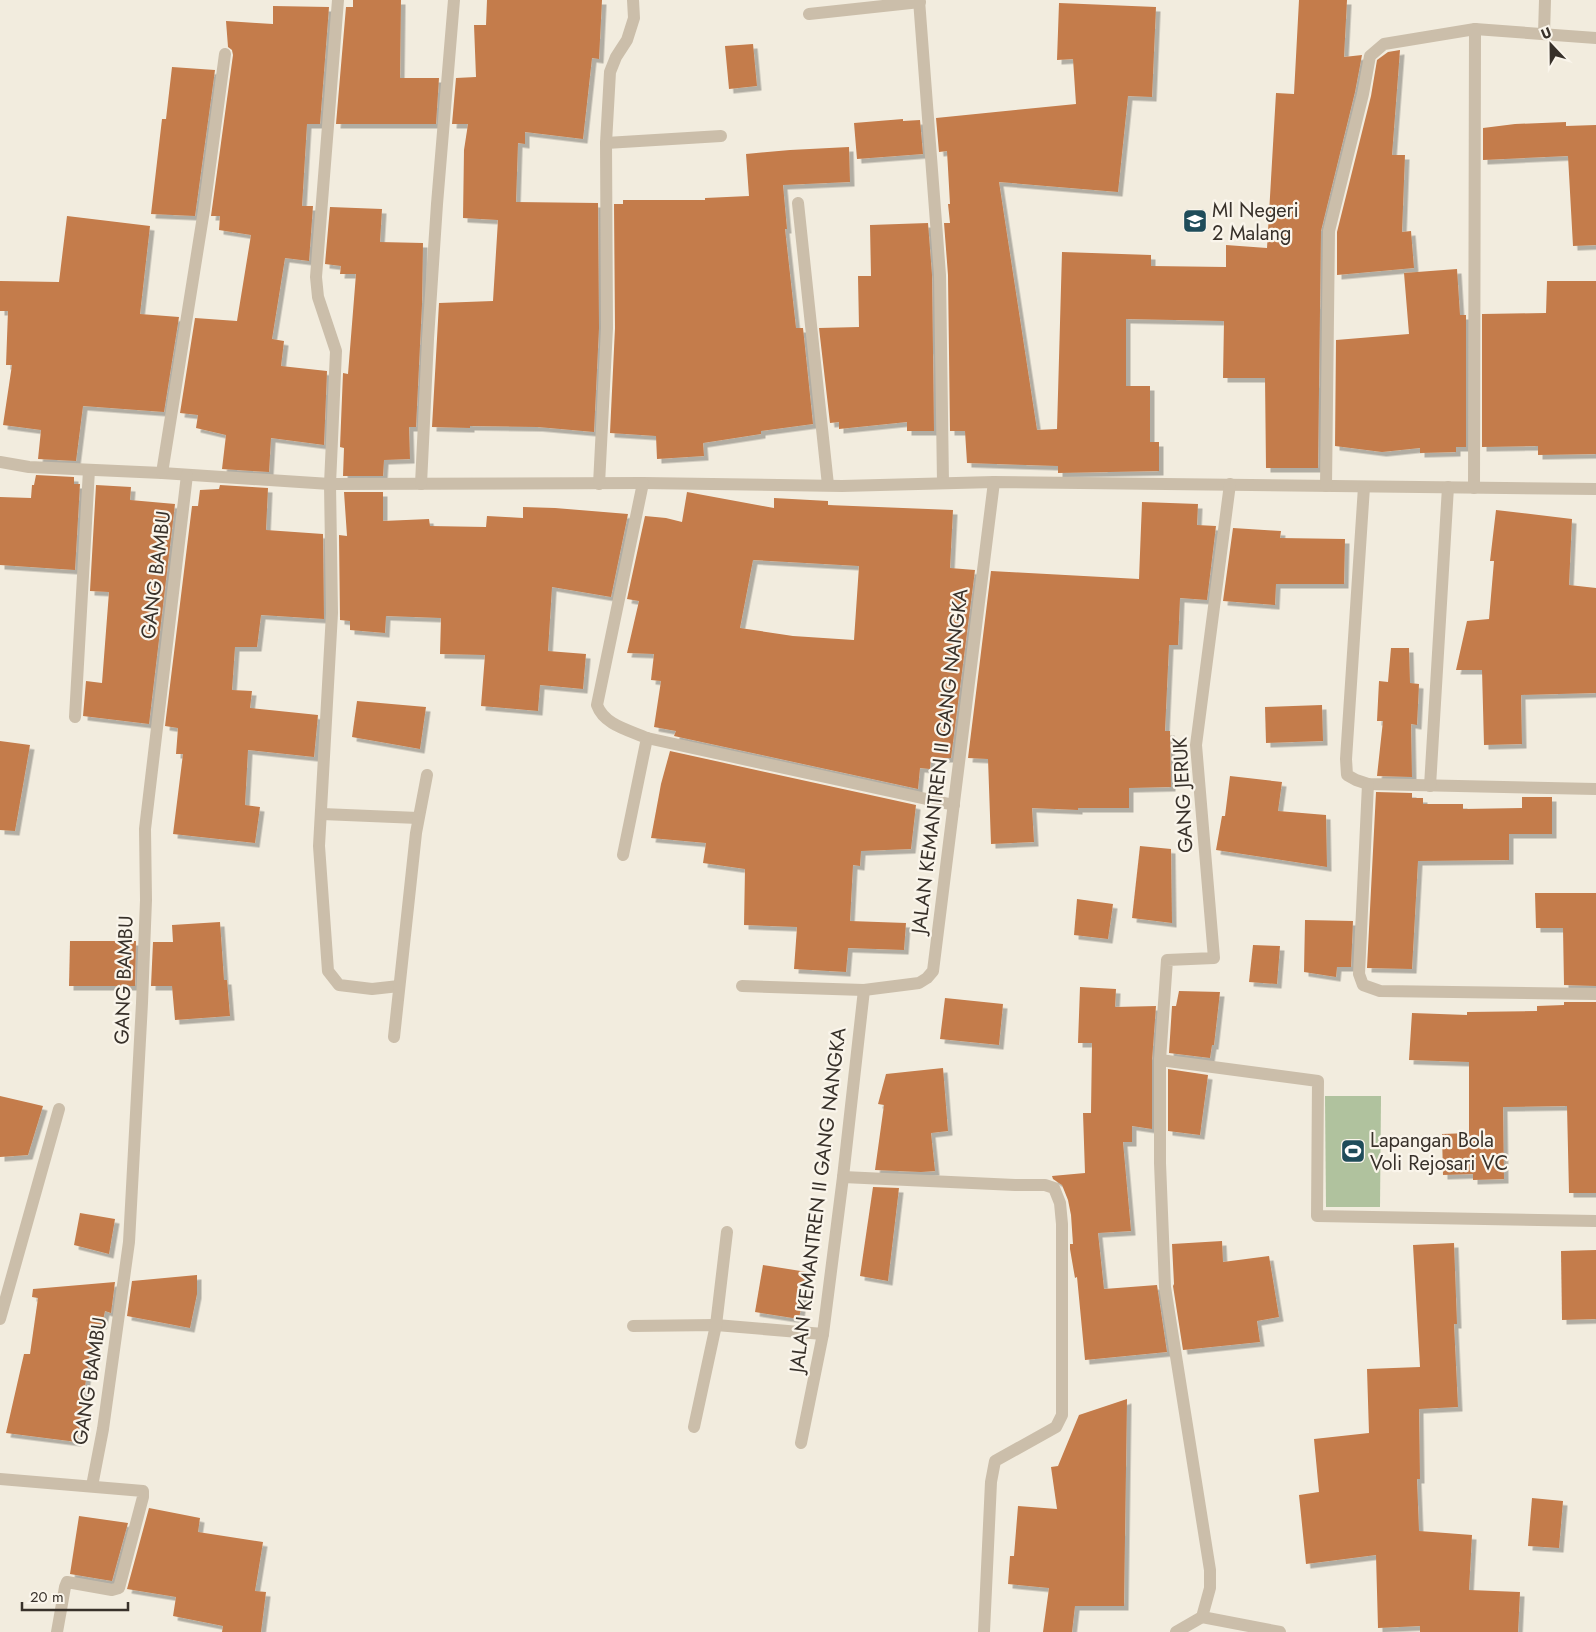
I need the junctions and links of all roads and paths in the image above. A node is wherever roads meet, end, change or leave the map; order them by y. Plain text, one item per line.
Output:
1 (338, 0) edge
2 (454, 0) edge
3 (633, 0) edge
4 (1545, 0) edge
5 (919, 1) edge
6 (809, 14) dead end
7 (1476, 29) junction
8 (1544, 34) junction
9 (1596, 38) edge
10 (226, 54) dead end
11 (721, 136) dead end
12 (606, 143) junction
13 (798, 203) dead end
14 (0, 462) edge
15 (89, 470) junction
16 (162, 473) junction
17 (187, 475) junction
18 (994, 482) junction
19 (643, 483) junction
20 (330, 484) junction
21 (421, 484) junction
22 (599, 484) junction
23 (943, 484) junction
24 (1230, 484) junction
25 (828, 486) junction
26 (1326, 486) junction
27 (1364, 487) junction
28 (1448, 487) junction
29 (1474, 488) junction
30 (1596, 489) edge
31 (75, 717) dead end
32 (647, 738) junction
33 (427, 775) dead end
34 (1368, 784) junction
35 (1430, 786) junction
36 (1596, 789) edge
37 (954, 806) junction
38 (322, 814) junction
39 (418, 818) junction
40 (623, 854) dead end
41 (399, 986) junction
42 (742, 986) dead end
43 (864, 990) junction
44 (1596, 994) edge
45 (394, 1037) dead end
46 (1160, 1060) junction
47 (59, 1109) dead end
48 (843, 1177) junction
49 (1596, 1221) edge
50 (727, 1232) dead end
51 (0, 1319) edge
52 (716, 1325) junction
53 (633, 1326) dead end
54 (823, 1334) junction
55 (694, 1427) dead end
56 (801, 1443) dead end
57 (0, 1479) edge
58 (92, 1486) junction
59 (1202, 1617) junction
60 (57, 1632) edge
61 (984, 1632) edge
62 (1176, 1632) edge
63 (1280, 1632) edge

1 - 20 street
2 - 21 street
3 - 12 street
4 - 8 street
5 - 6 street
5 - 23 street
7 - 8 street
7 - 26 street
7 - 29 street
8 - 9 street
10 - 16 street
11 - 12 street
12 - 22 street
13 - 25 street
14 - 15 street
15 - 16 street
15 - 31 street
16 - 17 street
17 - 20 street
17 - 58 street, GANG BAMBU
18 - 23 street
18 - 24 street
18 - 37 street, JALAN KEMANTREN II GANG NANGKA
19 - 22 street
19 - 25 street
19 - 32 street
20 - 21 street
20 - 38 street
21 - 22 street
23 - 25 street
24 - 26 street
24 - 46 street, GANG JERUK
26 - 27 street
27 - 28 street
27 - 34 street
28 - 29 street
28 - 35 street
29 - 30 street
32 - 37 street
32 - 40 street
33 - 39 street
34 - 35 street
34 - 44 street
35 - 36 street
37 - 43 street, JALAN KEMANTREN II GANG NANGKA
38 - 39 street
38 - 41 street
39 - 41 street
41 - 45 street
42 - 43 street, JALAN KEMANTREN II GANG NANGKA
43 - 48 street, JALAN KEMANTREN II GANG NANGKA
46 - 49 street
46 - 59 street
47 - 51 street
48 - 54 street, JALAN KEMANTREN II GANG NANGKA
48 - 61 street
50 - 52 street
52 - 53 street
52 - 54 street
52 - 55 street
54 - 56 street, JALAN KEMANTREN II GANG NANGKA
57 - 58 street
58 - 60 street
59 - 62 street
59 - 63 street

